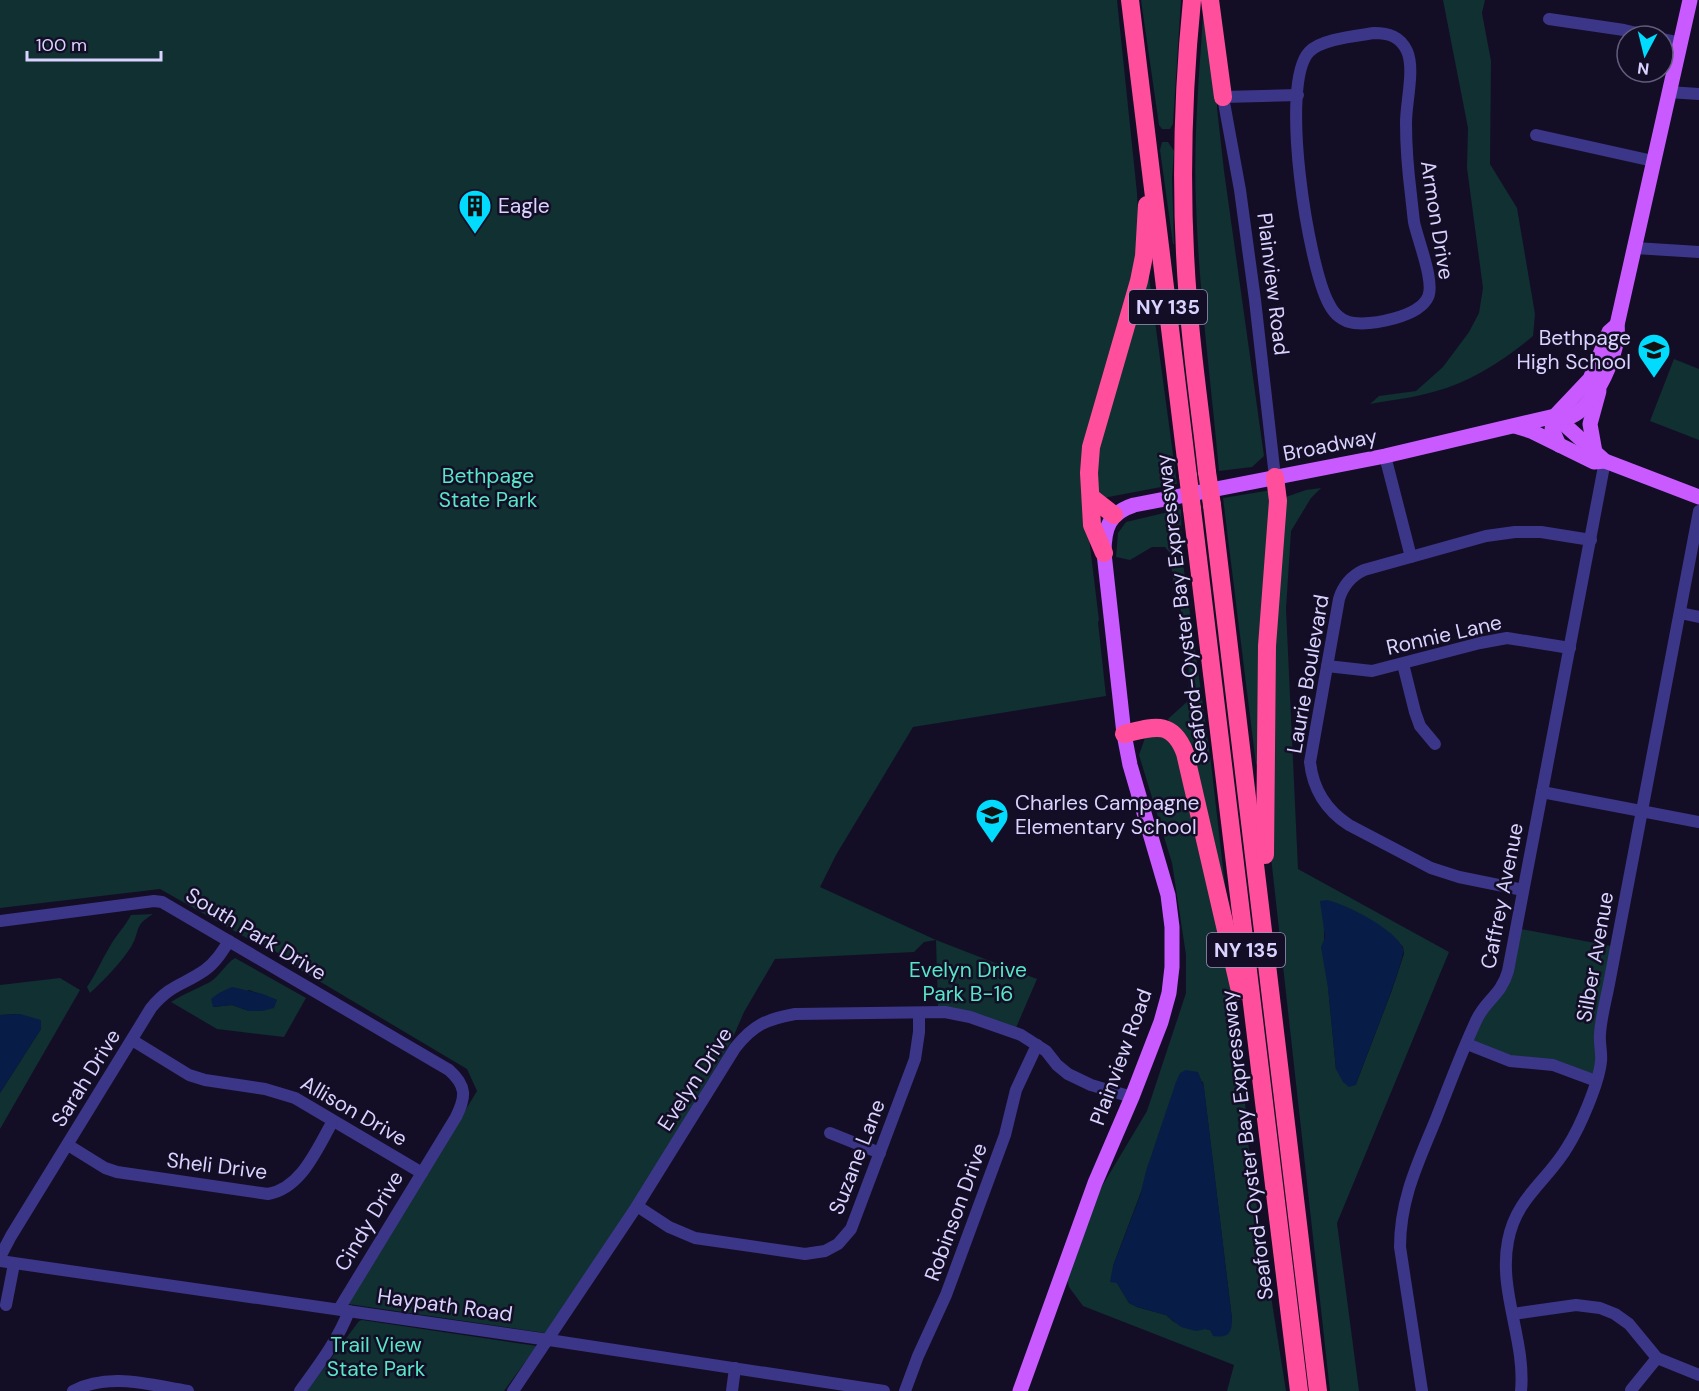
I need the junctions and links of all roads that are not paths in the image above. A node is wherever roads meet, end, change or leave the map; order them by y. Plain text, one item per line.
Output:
1 (1130, 0) edge
2 (1192, 0) edge
3 (1210, 0) edge
4 (1690, 0) edge
5 (1549, 18) dead end
6 (1615, 29) edge
7 (1675, 42) edge
8 (1681, 43) junction
9 (1668, 92) junction
10 (1699, 94) edge
11 (1298, 95) junction
12 (1223, 97) junction
13 (1536, 135) dead end
14 (1147, 138) junction
15 (1653, 161) junction
16 (1635, 248) junction
17 (1699, 252) edge
18 (1617, 325) junction
19 (1601, 386) junction
20 (1556, 416) junction
21 (1515, 426) junction
22 (1559, 445) junction
23 (1385, 456) junction
24 (1600, 456) junction
25 (1275, 477) junction
26 (1091, 497) junction
27 (1699, 497) edge
28 (1699, 511) edge
29 (1114, 515) junction
30 (1591, 540) junction
31 (1104, 553) junction
32 (1411, 556) junction
33 (1680, 613) junction
34 (1699, 617) edge
35 (1570, 648) junction
36 (1403, 664) junction
37 (1327, 666) junction
38 (1124, 734) junction
39 (1435, 744) dead end
40 (1542, 792) junction
41 (1642, 811) junction
42 (1699, 822) edge
43 (1523, 890) junction
44 (0, 921) edge
45 (229, 941) junction
46 (1266, 950) junction
47 (919, 1013) junction
48 (132, 1040) junction
49 (1467, 1044) junction
50 (1037, 1045) junction
51 (1596, 1081) junction
52 (1262, 1083) junction
53 (463, 1090) joint
54 (1132, 1097) junction
55 (333, 1121) junction
56 (830, 1133) dead end
57 (68, 1145) junction
58 (880, 1153) junction
59 (422, 1173) junction
60 (637, 1206) junction
61 (0, 1259) edge
62 (14, 1264) junction
63 (6, 1305) dead end
64 (344, 1310) junction
65 (1513, 1314) junction
66 (549, 1340) junction
67 (1656, 1358) junction
68 (735, 1368) junction
69 (1699, 1375) edge
70 (1631, 1390) edge
71 (73, 1391) edge
72 (188, 1391) edge
73 (300, 1391) edge
74 (513, 1391) edge
75 (732, 1391) edge
76 (884, 1391) edge
77 (905, 1391) edge
78 (1020, 1391) edge
79 (1299, 1391) edge
80 (1318, 1391) edge
81 (1422, 1391) edge
82 (1521, 1391) edge

1 - 14 highway, Seaford-Oyster Bay Expressway / NY 135
2 - 46 highway, Seaford-Oyster Bay Expressway / NY 135, bridge
3 - 12 highway
4 - 8 main road, Broadway
5 - 6 street
7 - 8 street
8 - 9 main road, Broadway
9 - 10 street
9 - 15 main road, Broadway
11 - 11 street, Armon Drive
11 - 12 street
12 - 25 street, Plainview Road
13 - 15 street
14 - 26 highway
14 - 52 highway, Seaford-Oyster Bay Expressway / NY 135, bridge
15 - 16 main road, Broadway
16 - 17 street
16 - 18 main road, Broadway
18 - 19 main road, Broadway
18 - 20 main road, Broadway
19 - 20 main road, Broadway
19 - 24 main road
20 - 21 main road, Broadway
20 - 22 main road
20 - 24 main road
21 - 22 main road
21 - 23 main road, Broadway
22 - 24 main road
23 - 25 main road, Broadway
23 - 32 street
24 - 27 main road
24 - 30 street, Caffrey Avenue
25 - 29 main road, Broadway
25 - 46 highway
26 - 29 highway
26 - 31 highway
28 - 33 street, Silber Avenue
29 - 31 main road, Plainview Road
30 - 32 street, Laurie Boulevard
30 - 35 street, Caffrey Avenue
31 - 38 main road, Plainview Road
32 - 37 street, Laurie Boulevard
33 - 34 street
33 - 41 street, Silber Avenue
35 - 36 street, Ronnie Lane
35 - 40 street, Caffrey Avenue
36 - 37 street, Ronnie Lane
36 - 39 street
37 - 43 street, Laurie Boulevard
38 - 52 highway
38 - 54 main road, Plainview Road
40 - 41 street
40 - 43 street, Caffrey Avenue
41 - 42 street
41 - 51 street, Silber Avenue
43 - 49 street, Caffrey Avenue
44 - 45 street, South Park Drive
45 - 48 street, Sarah Drive
45 - 53 street, South Park Drive
46 - 80 highway, Seaford-Oyster Bay Expressway / NY 135
47 - 50 street, Evelyn Drive
47 - 58 street, Suzane Lane
47 - 60 street, Evelyn Drive
48 - 55 street, Allison Drive
48 - 57 street, Sarah Drive
49 - 51 street
49 - 81 street, Caffrey Avenue
50 - 54 street, Evelyn Drive
50 - 77 street, Robinson Drive
51 - 65 street, Silber Avenue
52 - 79 highway, Seaford-Oyster Bay Expressway / NY 135
53 - 59 street, Cindy Drive
54 - 78 main road, Plainview Road
55 - 57 street, Sheli Drive
55 - 59 street, Allison Drive
56 - 58 street
57 - 61 street, Sarah Drive
58 - 60 street, Suzane Lane
59 - 64 street, Cindy Drive
60 - 66 street, Evelyn Drive
61 - 62 street, Haypath Road
62 - 63 street
62 - 64 street, Haypath Road
64 - 66 street, Haypath Road
64 - 73 street, Cindy Drive
65 - 67 street
65 - 82 street, Silber Avenue
66 - 68 street, Haypath Road
66 - 74 street, Evelyn Drive
67 - 69 street
67 - 70 street
68 - 75 street
68 - 76 street, Haypath Road
71 - 72 street

